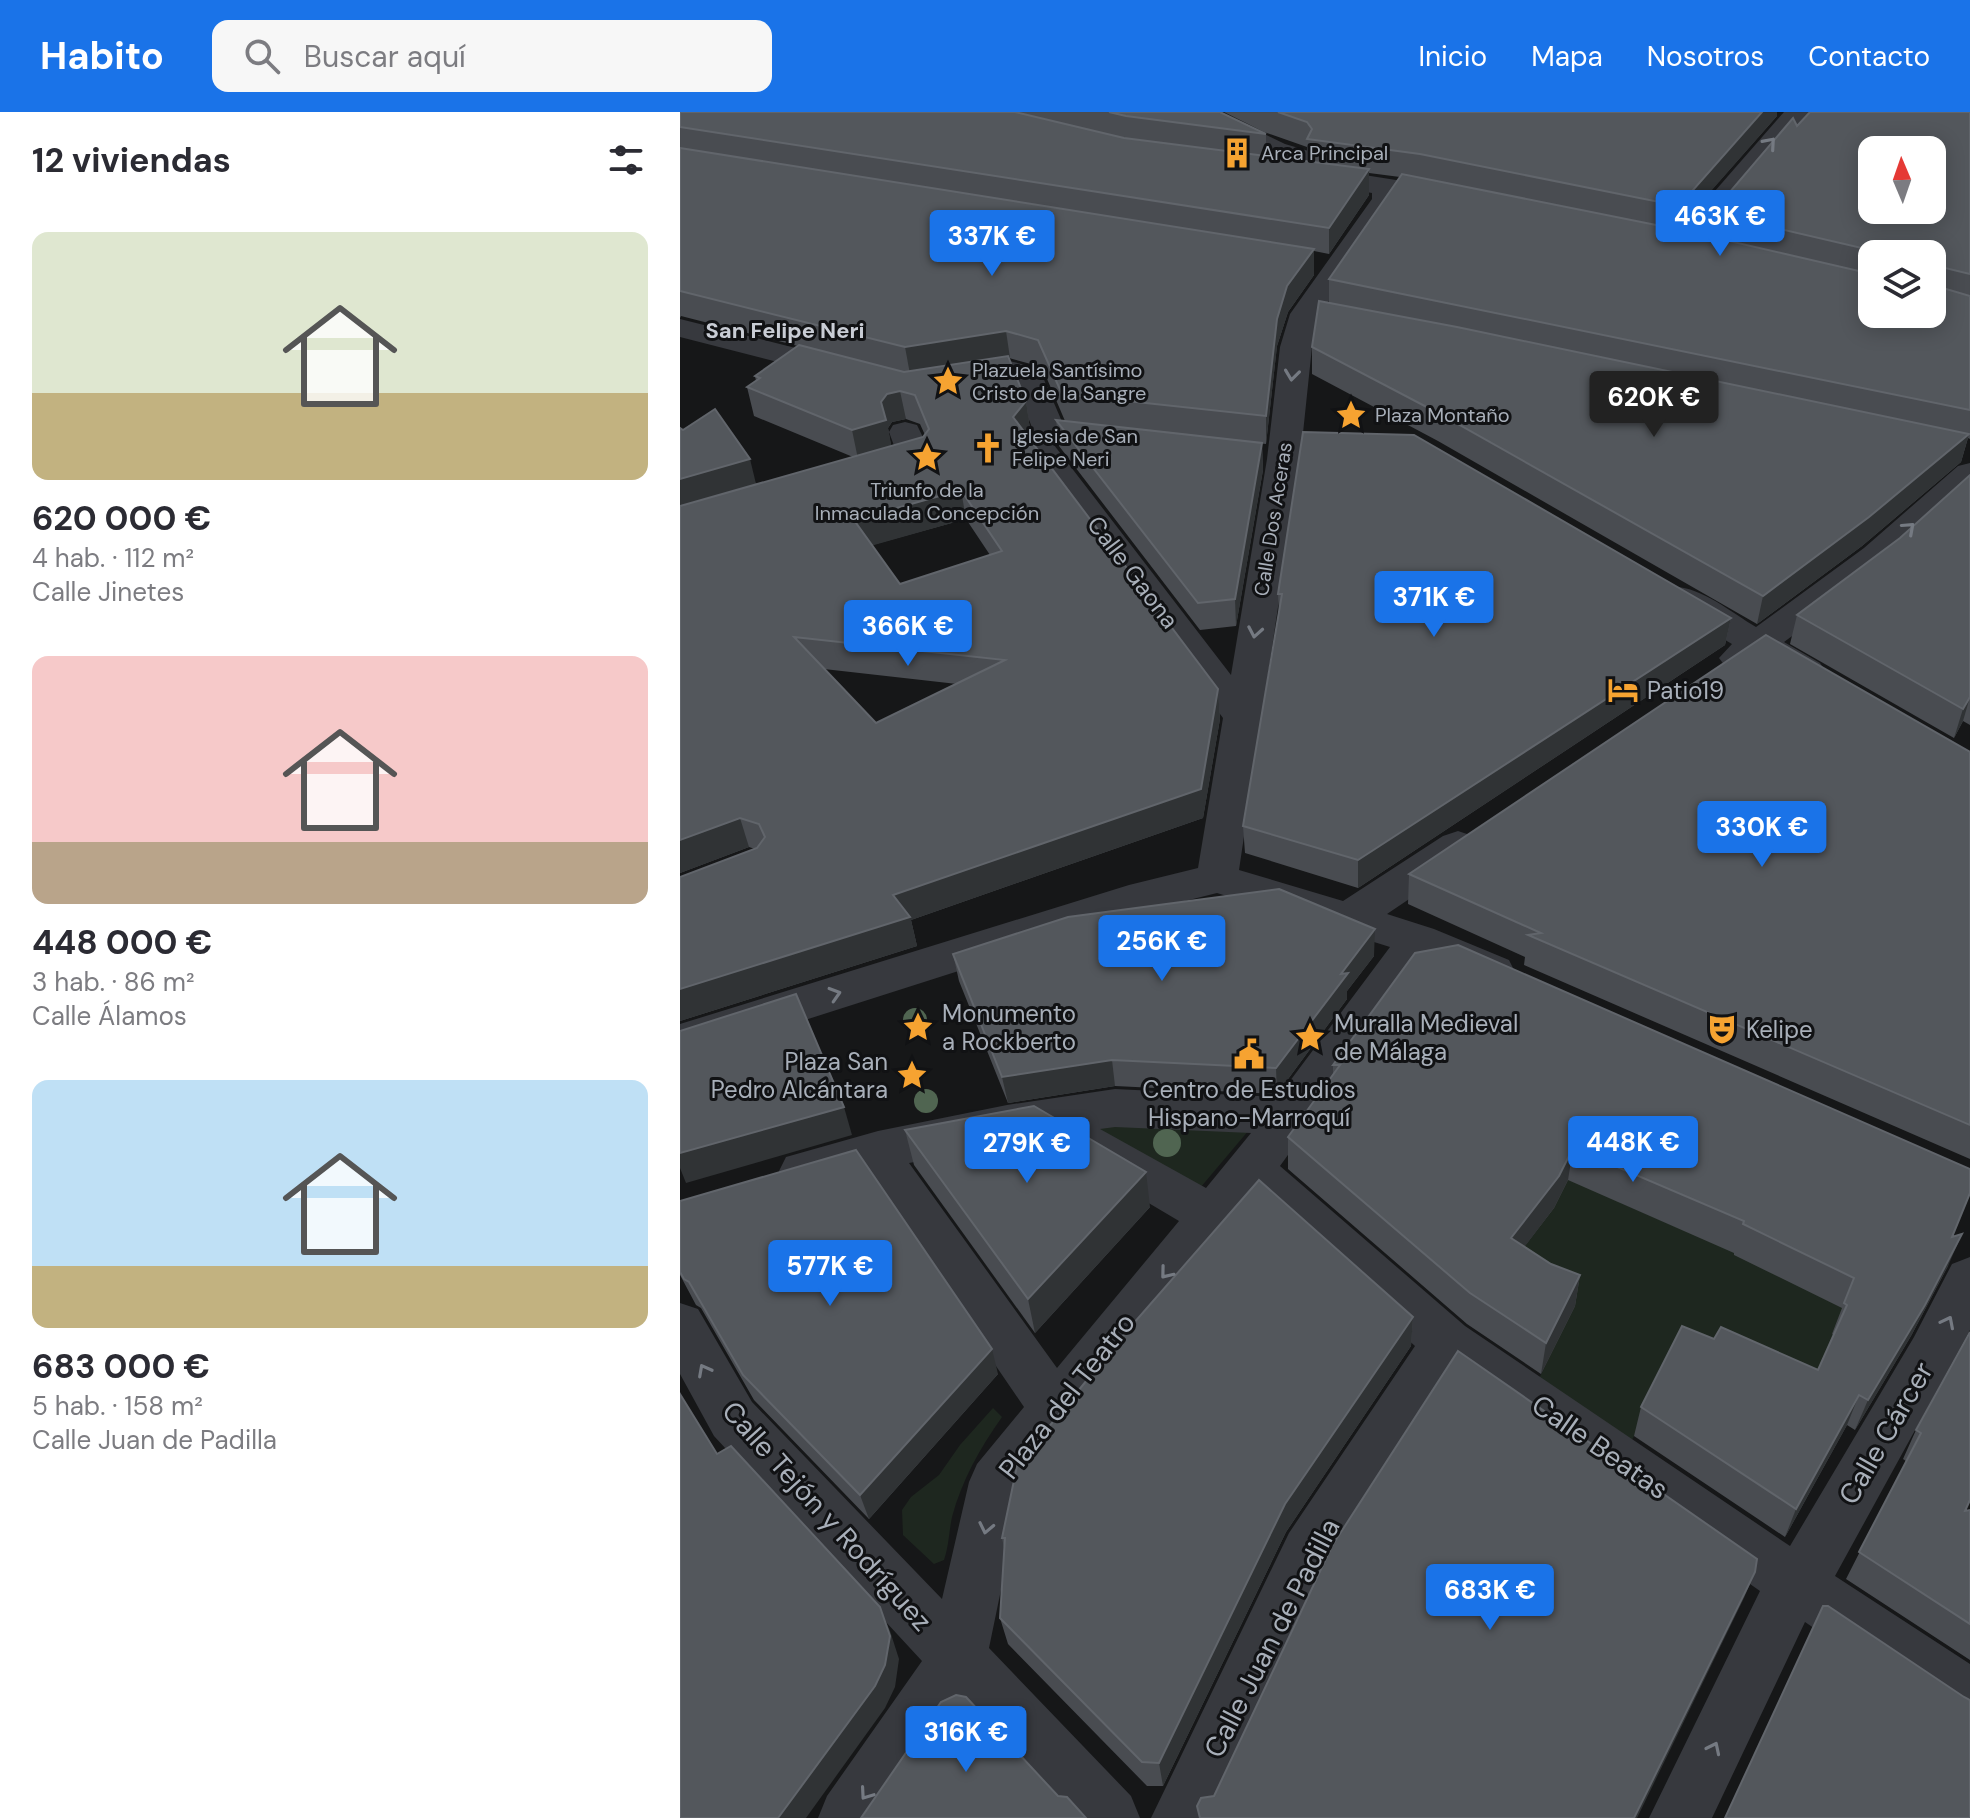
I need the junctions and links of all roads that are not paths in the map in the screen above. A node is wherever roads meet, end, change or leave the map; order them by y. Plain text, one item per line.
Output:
1 (1198, 112) edge
2 (1798, 112) edge
3 (1275, 150) junction
4 (1386, 185) junction
5 (1480, 203) edge
6 (1652, 238) edge
7 (1683, 245) junction
8 (1712, 252) edge
9 (680, 328) edge
10 (869, 377) edge
11 (924, 385) edge
12 (905, 432) edge
13 (1050, 432) junction
14 (1145, 443) edge
15 (1393, 444) edge
16 (1275, 452) junction
17 (1965, 457) edge
18 (842, 477) edge
19 (1652, 582) edge
20 (1759, 644) junction
21 (1709, 677) edge
22 (1838, 690) edge
23 (1241, 715) junction
24 (1487, 826) edge
25 (1217, 878) junction
26 (1351, 917) junction
27 (1419, 940) junction
28 (1533, 990) edge
29 (680, 1042) edge
30 (1290, 1116) junction
31 (1031, 1121) junction
32 (874, 1163) junction
33 (1251, 1169) junction
34 (755, 1186) edge
35 (1212, 1216) junction
36 (1970, 1279) edge
37 (680, 1325) edge
38 (1447, 1342) junction
39 (1055, 1408) junction
40 (1798, 1584) junction
41 (957, 1660) junction
42 (1970, 1699) edge
43 (849, 1818) edge
44 (1109, 1818) edge
45 (1182, 1818) edge
46 (1680, 1818) edge

1 - 3 street
7 -> 2 street
3 - 4 street
3 - 4 street
4 - 5 street
4 -> 16 street, Calle Dos Aceras
6 - 7 street
7 - 8 street
9 - 10 street
11 - 13 street
12 - 18 street
13 - 14 street
13 - 23 street, Calle Gaona
15 - 16 street
16 -> 23 street, Calle Dos Aceras
20 -> 17 street
19 - 20 street
20 - 21 street
20 - 22 street
23 - 25 street, Calle Dos Aceras
24 - 26 street
25 - 26 street
29 -> 25 street
26 - 27 street
27 - 28 street
27 - 30 street, Plaza del Teatro
30 - 31 street
30 - 33 street, Plaza del Teatro
31 - 32 street
31 - 35 street
32 - 34 street
32 - 39 street
33 - 35 street, Plaza del Teatro
33 - 38 street, Calle Beatas
35 -> 39 street, Plaza del Teatro
40 -> 36 street, Calle Cárcer
41 -> 37 street, Calle Tejón y Rodríguez
38 - 40 street, Calle Beatas
38 - 45 street, Calle Juan de Padilla
39 -> 41 street, Plaza del Teatro
40 - 42 street, Calle Beatas
46 -> 40 street, Calle Cárcer
41 -> 43 street
41 - 44 street, Calle Tejón y Rodríguez

